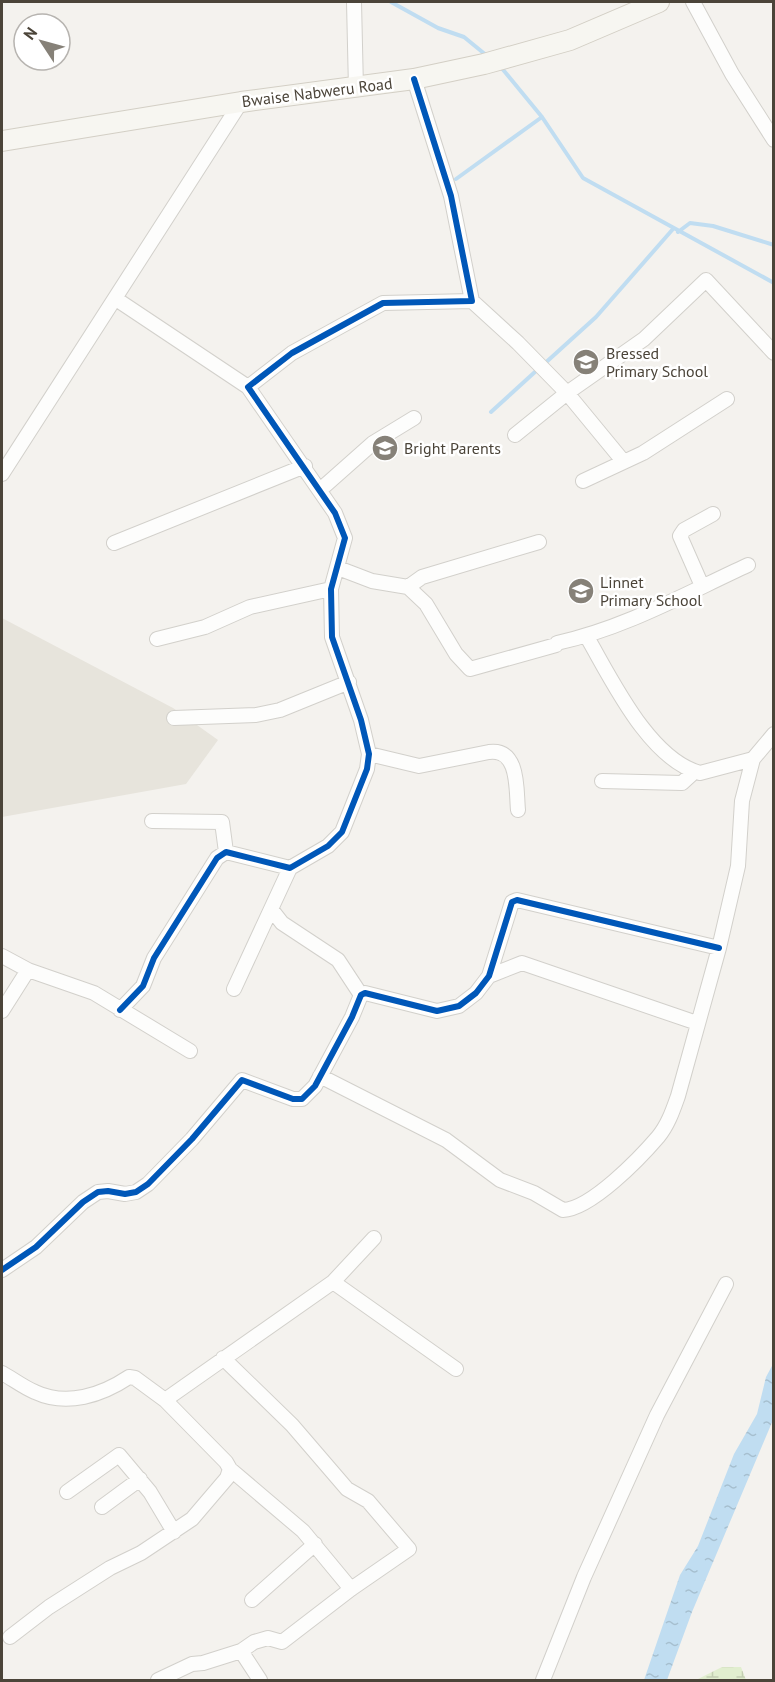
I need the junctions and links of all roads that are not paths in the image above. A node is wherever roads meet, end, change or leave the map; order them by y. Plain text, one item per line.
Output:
1 (354, 2) edge
2 (659, 2) edge
3 (693, 2) edge
4 (414, 80) junction
5 (356, 89) junction
6 (241, 102) junction
7 (774, 140) edge
8 (2, 141) edge
9 (116, 298) junction
10 (472, 301) junction
11 (774, 352) edge
12 (248, 387) junction
13 (567, 393) junction
14 (726, 399) dead end
15 (414, 418) dead end
16 (515, 435) dead end
17 (623, 461) junction
18 (304, 466) junction
19 (2, 474) edge
20 (583, 481) dead end
21 (320, 490) junction
22 (713, 514) dead end
23 (539, 542) dead end
24 (114, 543) dead end
25 (748, 565) dead end
26 (338, 568) junction
27 (702, 586) junction
28 (408, 587) junction
29 (331, 589) junction
30 (587, 637) junction
31 (157, 639) dead end
32 (349, 682) junction
33 (174, 718) dead end
34 (774, 734) edge
35 (369, 754) junction
36 (753, 759) junction
37 (694, 772) junction
38 (602, 781) dead end
39 (518, 810) dead end
40 (152, 821) dead end
41 (226, 852) junction
42 (290, 868) junction
43 (271, 909) junction
44 (719, 948) junction
45 (2, 956) edge
46 (28, 970) junction
47 (489, 976) junction
48 (234, 989) dead end
49 (361, 995) junction
50 (120, 1010) junction
51 (2, 1011) edge
52 (697, 1023) junction
53 (190, 1051) dead end
54 (320, 1076) junction
55 (374, 1238) dead end
56 (2, 1270) edge
57 (333, 1282) junction
58 (726, 1284) dead end
59 (224, 1358) junction
60 (456, 1369) dead end
61 (2, 1373) edge
62 (165, 1400) junction
63 (230, 1469) junction
64 (140, 1479) junction
65 (66, 1492) dead end
66 (102, 1507) dead end
67 (174, 1532) junction
68 (315, 1544) junction
69 (351, 1589) junction
70 (252, 1600) dead end
71 (10, 1637) dead end
72 (241, 1651) junction
73 (158, 1680) edge
74 (260, 1680) edge
75 (543, 1680) edge

1 - 5 street
2 - 4 main road, Bwaise Nabweru Road
3 - 7 street
4 - 5 main road, Bwaise Nabweru Road
4 - 10 street
5 - 6 main road, Bwaise Nabweru Road
6 - 8 main road, Bwaise Nabweru Road
6 - 9 street
9 - 12 street
9 - 19 street
10 - 12 street
10 - 13 street
11 - 13 street
12 - 18 street
13 - 16 street
13 - 17 street
14 - 17 street
15 - 21 street
17 - 20 street
18 - 21 street
18 - 24 street
21 - 26 street
22 - 27 street
23 - 28 street
25 - 27 street
26 - 28 street
26 - 29 street
27 - 30 street
28 - 30 street
29 - 31 street
29 - 32 street
30 - 37 street
32 - 33 street
32 - 35 street
34 - 36 street
35 - 39 street
35 - 42 street
36 - 37 street
36 - 44 street
37 - 38 street
40 - 41 street
41 - 42 street
41 - 50 street
42 - 43 street
43 - 48 street
43 - 49 street
44 - 47 street
44 - 52 street
45 - 46 street
46 - 50 street
46 - 51 street
47 - 49 street
47 - 52 street
49 - 54 street
50 - 53 street
52 - 54 street
54 - 56 street
55 - 57 street
57 - 59 street
57 - 60 street
58 - 75 street
59 - 62 street
59 - 69 street
61 - 62 street
62 - 63 street
63 - 67 street
63 - 68 street
64 - 65 street
64 - 66 street
64 - 67 street
67 - 71 street
68 - 69 street
68 - 70 street
69 - 72 street
72 - 73 street
72 - 74 street

